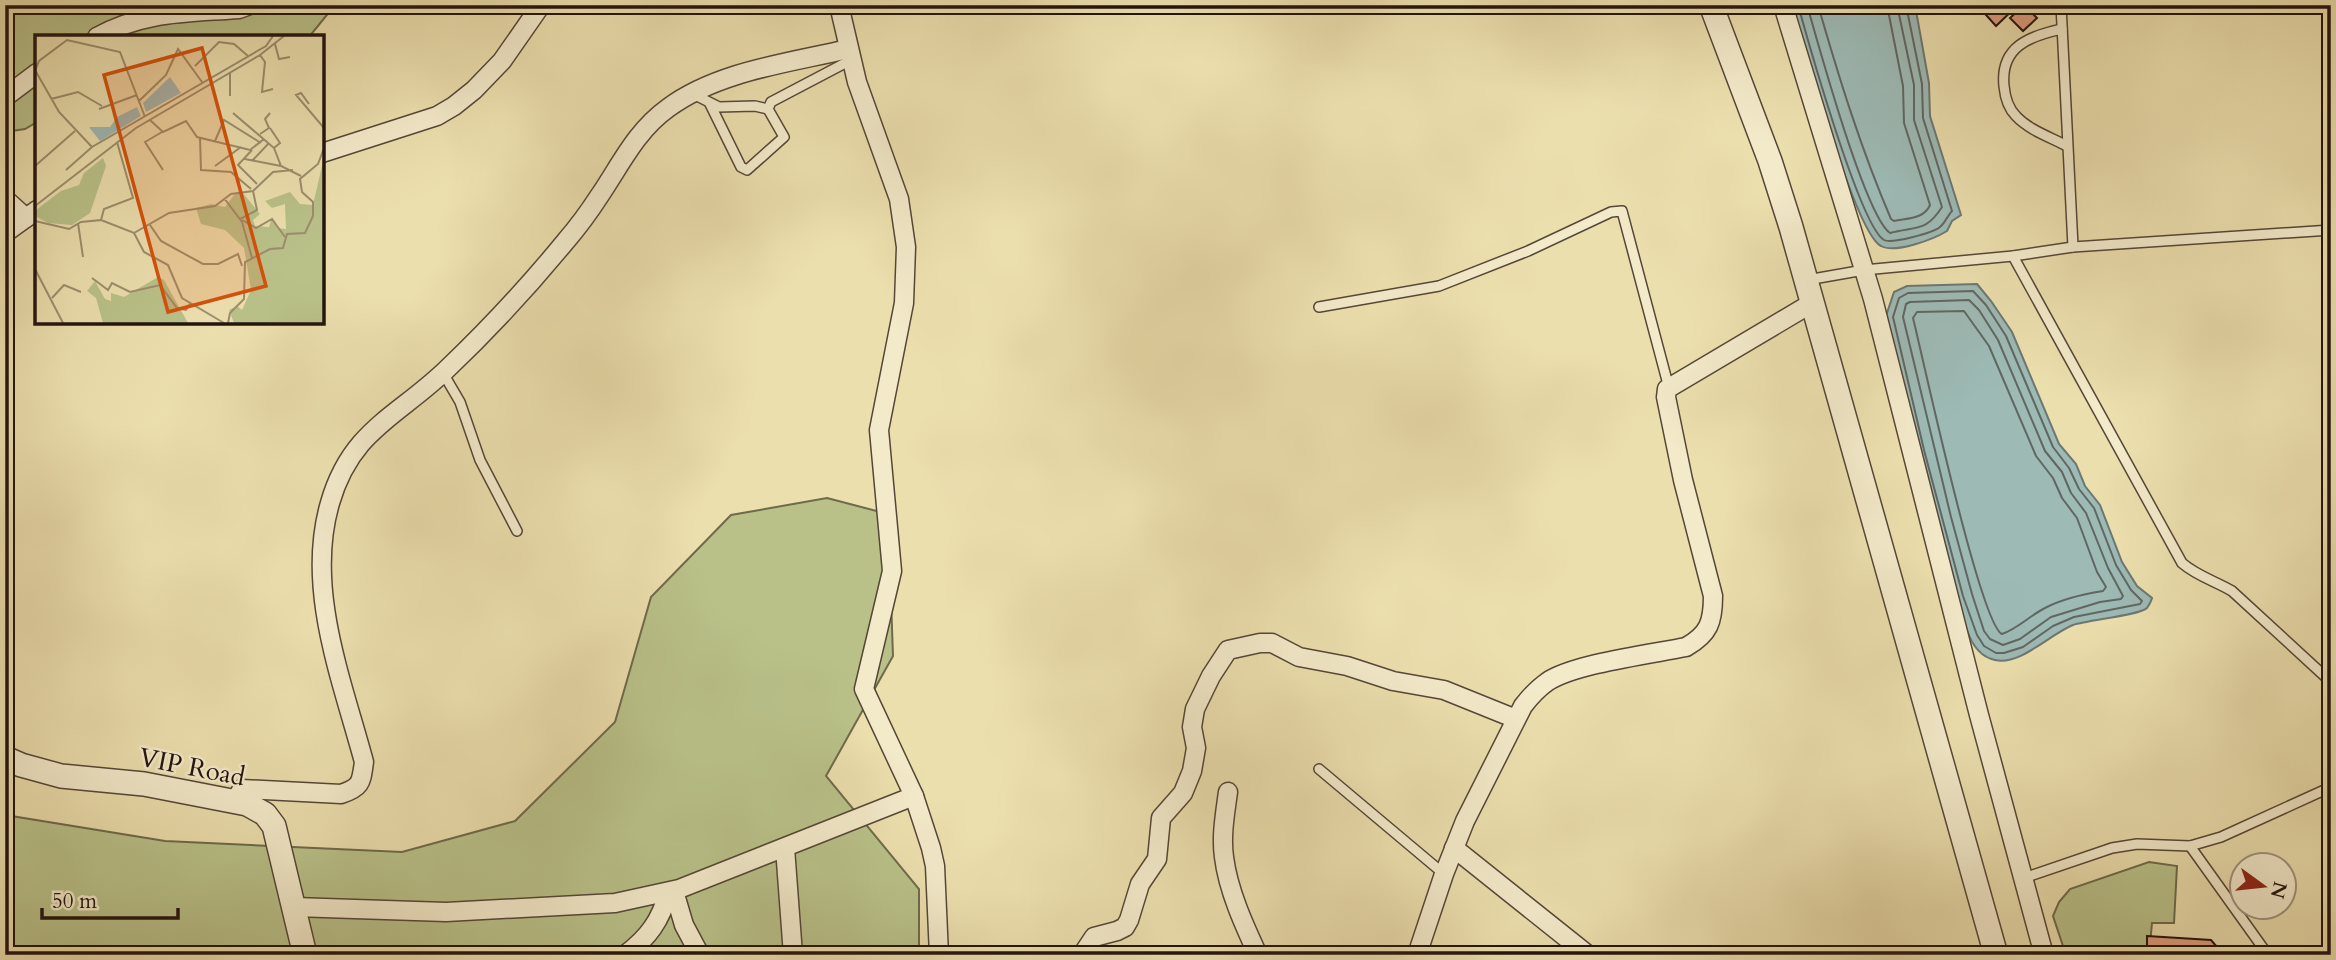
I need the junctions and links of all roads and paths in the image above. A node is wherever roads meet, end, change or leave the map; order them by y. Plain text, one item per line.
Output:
1 (250, 5) edge
2 (541, 5) edge
3 (839, 5) edge
4 (1711, 5) edge
5 (1783, 5) edge
6 (2061, 5) edge
7 (2062, 29) junction
8 (101, 35) edge
9 (850, 55) junction
10 (35, 74) edge
11 (693, 94) junction
12 (5, 97) edge
13 (710, 104) junction
14 (768, 109) junction
15 (2067, 146) junction
16 (324, 152) edge
17 (5, 199) edge
18 (31, 214) edge
19 (2331, 230) edge
20 (5, 233) edge
21 (2073, 247) junction
22 (2012, 256) junction
23 (1864, 270) junction
24 (1806, 280) junction
25 (1812, 303) junction
26 (1319, 307) dead end
27 (443, 373) junction
28 (1669, 388) junction
29 (517, 531) dead end
30 (2331, 682) edge
31 (1517, 719) junction
32 (5, 758) edge
33 (1319, 769) dead end
34 (2331, 787) edge
35 (1227, 792) dead end
36 (914, 796) junction
37 (235, 801) junction
38 (2190, 846) junction
39 (785, 848) junction
40 (1454, 848) junction
41 (1444, 874) junction
42 (2024, 878) junction
43 (671, 892) junction
44 (294, 906) junction
45 (305, 955) edge
46 (625, 955) edge
47 (701, 955) edge
48 (793, 955) edge
49 (939, 955) edge
50 (1082, 955) edge
51 (1258, 955) edge
52 (1417, 955) edge
53 (1588, 955) edge
54 (1996, 955) edge
55 (2044, 955) edge
56 (2268, 955) edge

1 - 8 street
2 - 16 street
3 - 9 street
4 - 24 street
5 - 23 street
6 - 7 lane
7 - 15 lane
7 - 15 lane
9 - 11 street
9 - 14 lane
9 - 36 street
10 - 12 street
11 - 13 lane
11 - 27 street
13 - 14 lane
13 - 14 lane
15 - 21 lane
17 - 18 street
18 - 20 street
19 - 21 lane
21 - 22 lane
22 - 23 lane
22 - 30 lane
23 - 24 lane
23 - 42 street
24 - 25 street
25 - 28 street
25 - 54 street
26 - 28 lane
27 - 29 lane
27 - 37 street
28 - 31 street
31 - 40 street
31 - 50 street
32 - 37 street, VIP Road
33 - 41 lane
34 - 38 lane
35 - 51 street
36 - 39 street
36 - 49 street
37 - 44 street, VIP Road
38 - 42 lane
38 - 56 lane
39 - 43 street
39 - 48 street
40 - 41 street
40 - 53 street
41 - 52 street
42 - 55 street
43 - 44 street
43 - 46 street
43 - 47 street
44 - 45 street, VIP Road

